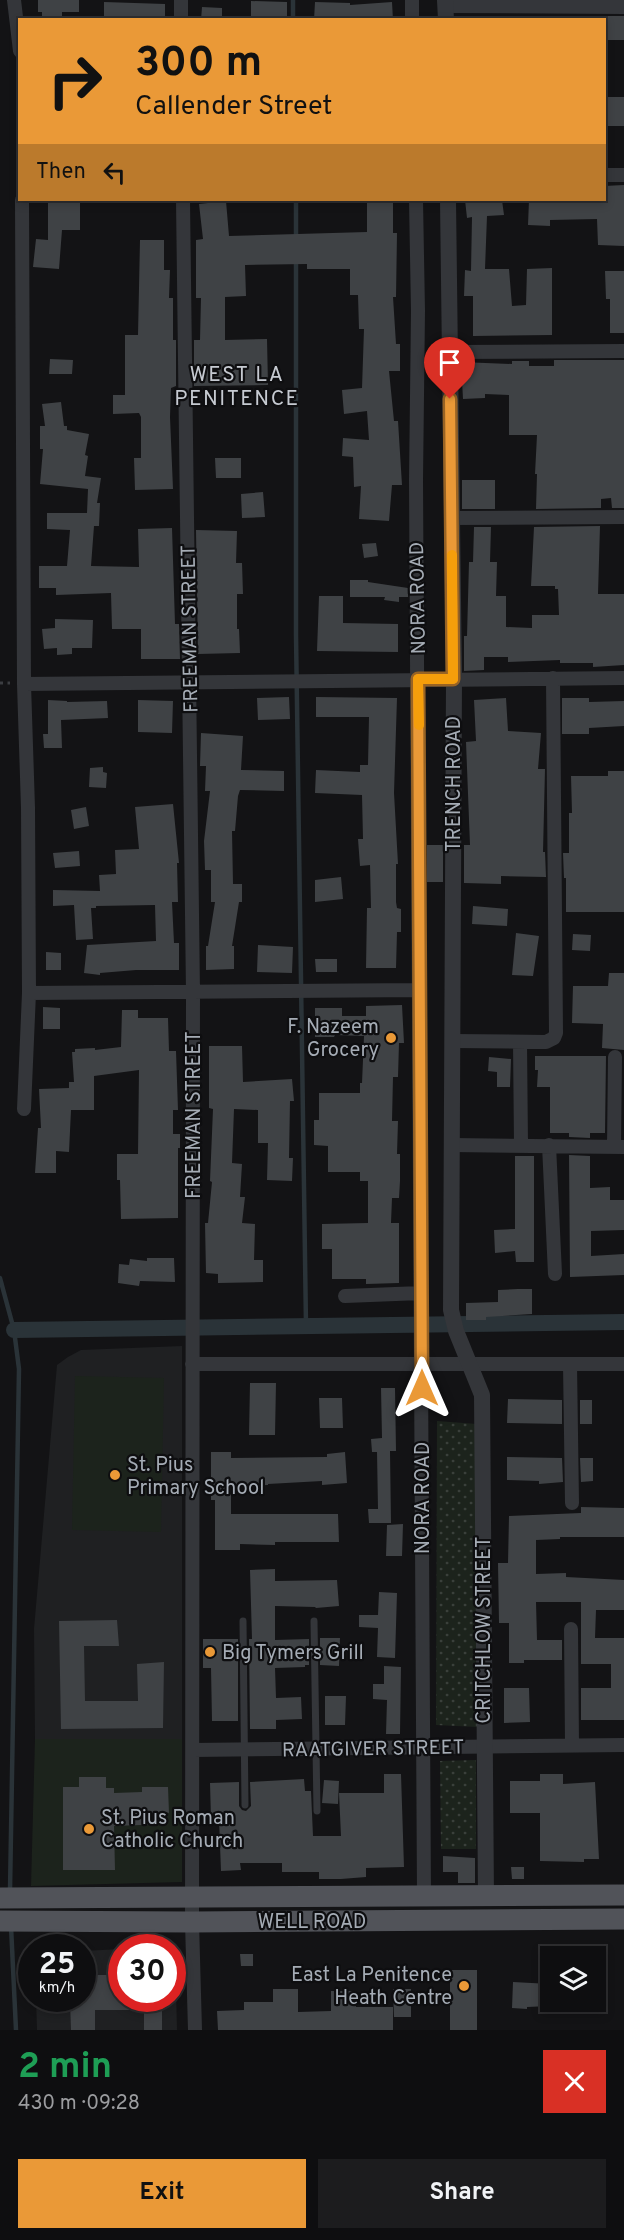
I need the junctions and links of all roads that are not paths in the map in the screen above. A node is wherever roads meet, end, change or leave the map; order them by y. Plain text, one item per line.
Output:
1 (14, 0) edge
2 (181, 0) edge
3 (412, 0) edge
4 (624, 7) edge
5 (446, 8) edge
6 (181, 18) edge
7 (412, 18) edge
8 (18, 34) edge
9 (606, 175) edge
10 (624, 175) edge
11 (22, 201) edge
12 (183, 201) edge
13 (416, 201) edge
14 (448, 201) edge
15 (624, 351) edge
16 (450, 352) junction
17 (624, 517) edge
18 (452, 518) junction
19 (553, 678) junction
20 (624, 678) edge
21 (418, 679) junction
22 (453, 679) junction
23 (190, 681) junction
24 (24, 684) junction
25 (420, 990) junction
26 (29, 993) junction
27 (193, 993) junction
28 (452, 1041) junction
29 (520, 1042) junction
30 (615, 1057) dead end
31 (24, 1109) dead end
32 (452, 1145) junction
33 (521, 1145) junction
34 (549, 1145) junction
35 (619, 1147) edge
36 (555, 1274) dead end
37 (421, 1293) junction
38 (345, 1296) dead end
39 (192, 1364) junction
40 (421, 1364) junction
41 (570, 1364) junction
42 (624, 1364) edge
43 (471, 1365) junction
44 (572, 1503) dead end
45 (243, 1621) dead end
46 (314, 1621) dead end
47 (571, 1629) dead end
48 (572, 1745) junction
49 (624, 1745) edge
50 (423, 1747) junction
51 (484, 1747) junction
52 (316, 1748) junction
53 (244, 1749) junction
54 (193, 1750) junction
55 (244, 1805) dead end
56 (317, 1811) dead end
57 (624, 1895) edge
58 (424, 1897) junction
59 (486, 1897) junction
60 (0, 1898) edge
61 (193, 1898) junction
62 (624, 1919) edge
63 (0, 1921) edge
64 (192, 1922) junction
65 (195, 2030) edge

1 - 8 street
2 - 6 street
3 - 7 street
4 - 5 street
9 - 10 street
11 - 24 street
12 - 23 street, FREEMAN STREET
13 - 21 street, NORA ROAD
14 - 16 street, TRENCH ROAD
15 - 16 street
16 - 18 street, TRENCH ROAD
17 - 18 street
18 - 22 street, TRENCH ROAD
19 - 20 street
19 - 22 street
19 - 29 street
21 - 22 street
21 - 23 street
21 - 25 street, NORA ROAD
22 - 28 street, TRENCH ROAD
23 - 24 street
23 - 27 street, FREEMAN STREET
24 - 26 street
25 - 27 street
25 - 37 street, NORA ROAD
26 - 27 street
26 - 31 street
27 - 39 street, FREEMAN STREET
28 - 29 street
28 - 32 street, TRENCH ROAD
29 - 33 street
30 - 35 street
32 - 33 street
32 - 43 street, TRENCH ROAD
33 - 34 street
34 - 35 street
34 - 36 street
37 - 38 street
37 - 40 street, NORA ROAD
39 - 40 street
39 - 54 street, FREEMAN STREET
40 - 43 street
40 - 50 street, NORA ROAD
41 - 42 street
41 - 43 street
41 - 44 street
43 - 51 street, CRITCHLOW STREET
45 - 53 lane
46 - 52 lane
47 - 48 street
48 - 49 street, RAATGIVER STREET
48 - 51 street, RAATGIVER STREET
50 - 51 street, RAATGIVER STREET
50 - 52 street, RAATGIVER STREET
50 - 58 street, NORA ROAD
51 - 59 street, CRITCHLOW STREET
52 - 53 street, RAATGIVER STREET
52 - 56 lane
53 - 54 street, RAATGIVER STREET
53 - 55 lane
54 - 61 street, FREEMAN STREET
57 - 59 main road, WELL ROAD
58 - 59 main road, WELL ROAD
58 - 61 main road, WELL ROAD
60 - 61 main road, WELL ROAD
61 - 64 street, FREEMAN STREET
62 - 64 main road, WELL ROAD
63 - 64 main road, WELL ROAD
64 - 65 street, FREEMAN STREET

